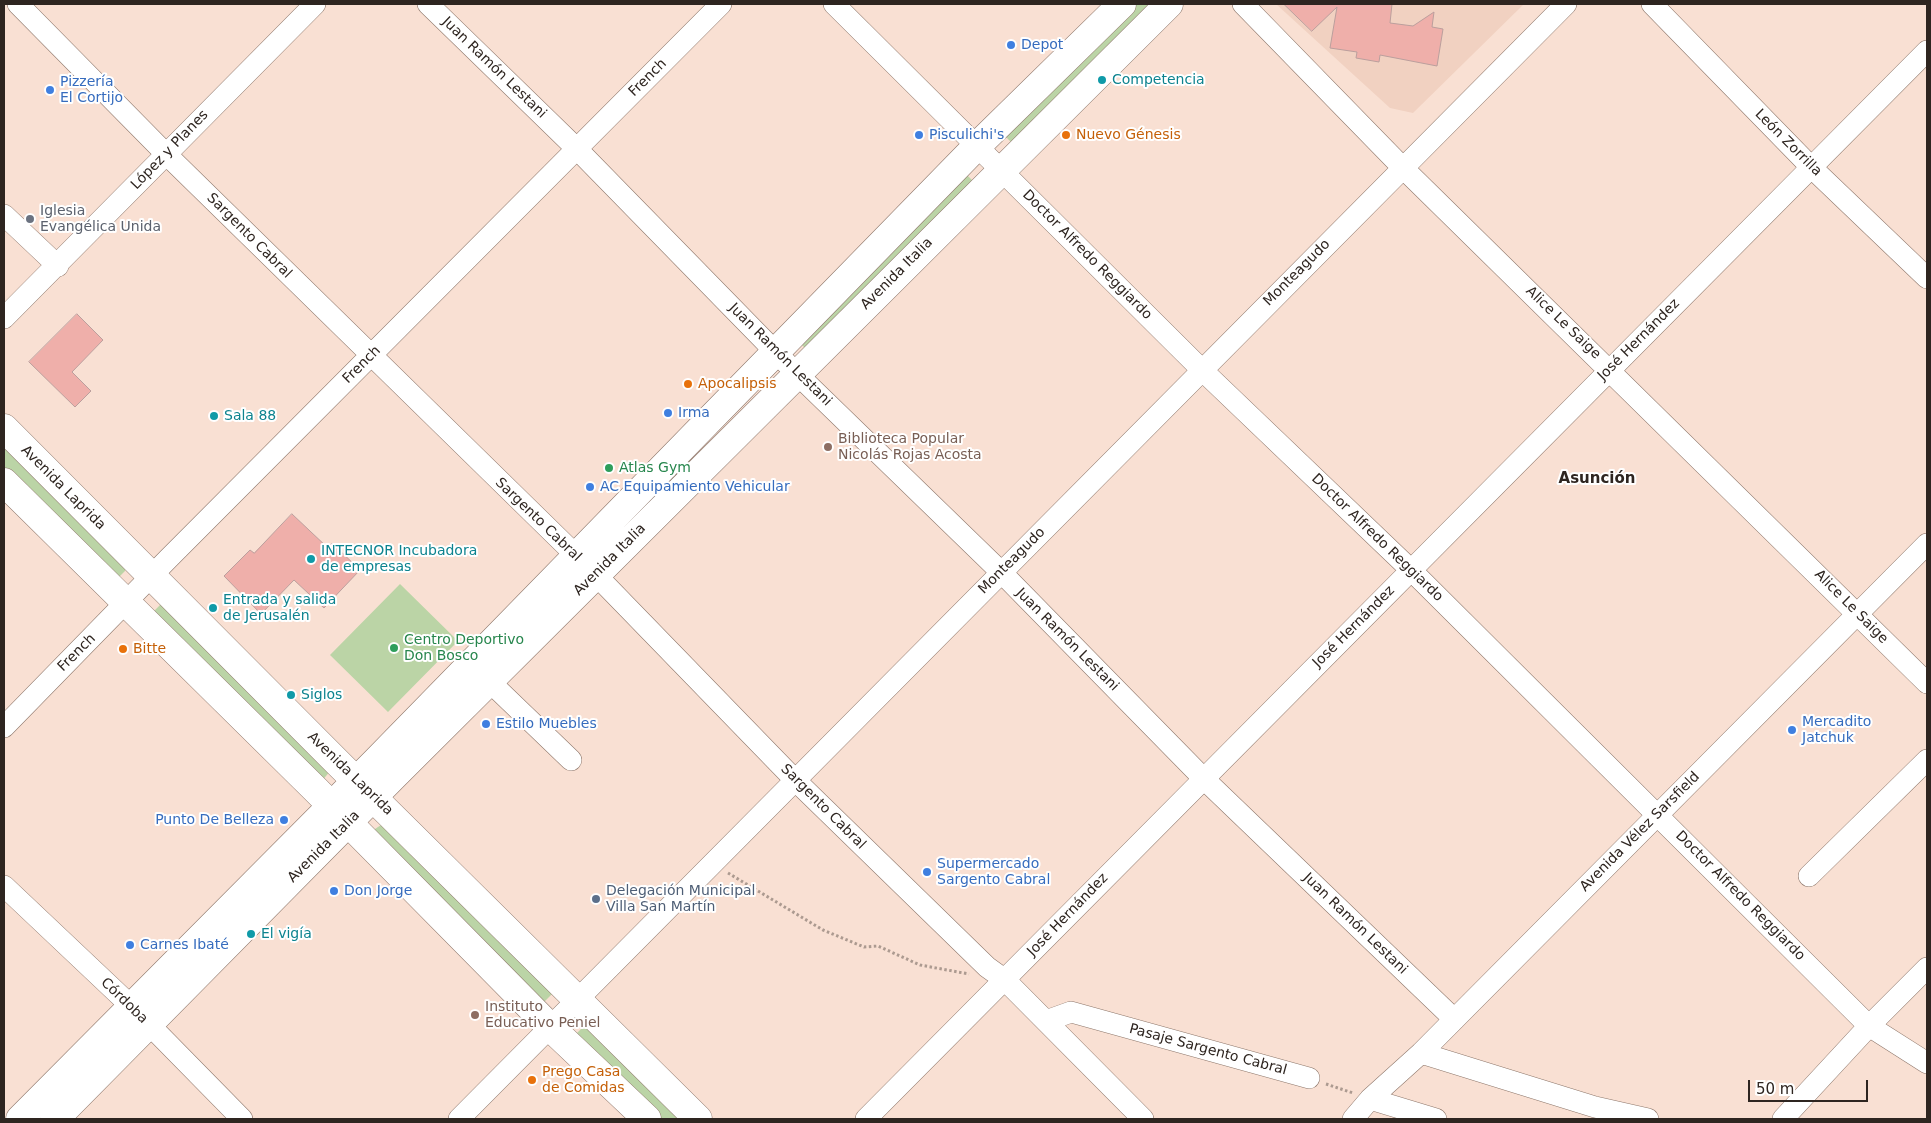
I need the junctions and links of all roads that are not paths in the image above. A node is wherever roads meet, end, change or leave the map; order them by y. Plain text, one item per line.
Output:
1 (18, 4) edge
2 (315, 4) edge
3 (428, 4) edge
4 (721, 4) edge
5 (834, 4) edge
6 (1122, 4) edge
7 (1169, 4) edge
8 (1243, 4) edge
9 (1566, 4) edge
10 (1652, 4) edge
11 (1927, 51) edge
12 (976, 147) junction
13 (577, 149) junction
14 (166, 154) junction
15 (1402, 167) junction
16 (1811, 167) junction
17 (1002, 170) junction
18 (4, 215) edge
19 (58, 266) junction
20 (1927, 278) edge
21 (4, 318) edge
22 (776, 352) junction
23 (372, 356) junction
24 (1610, 369) junction
25 (1202, 370) junction
26 (797, 374) junction
27 (4, 428) edge
28 (4, 482) edge
29 (1927, 544) edge
30 (574, 556) junction
31 (1411, 570) junction
32 (1001, 572) junction
33 (596, 575) junction
34 (151, 576) junction
35 (127, 602) junction
36 (1858, 613) junction
37 (490, 682) junction
38 (1927, 683) edge
39 (4, 727) edge
40 (571, 760) dead end
41 (1927, 760) edge
42 (1203, 778) junction
43 (796, 781) junction
44 (365, 789) junction
45 (339, 814) junction
46 (1657, 814) junction
47 (1809, 876) dead end
48 (4, 886) edge
49 (1927, 968) edge
50 (1005, 980) junction
51 (576, 1001) junction
52 (140, 1015) junction
53 (1454, 1020) junction
54 (1046, 1021) junction
55 (1869, 1026) junction
56 (550, 1027) junction
57 (1421, 1053) junction
58 (1927, 1062) edge
59 (1309, 1078) road end
60 (1370, 1098) junction
61 (20, 1119) edge
62 (55, 1119) edge
63 (242, 1119) edge
64 (459, 1119) edge
65 (647, 1119) edge
66 (698, 1119) edge
67 (866, 1119) edge
68 (1143, 1119) edge
69 (1353, 1119) edge
70 (1436, 1119) edge
71 (1648, 1119) edge
72 (1782, 1119) edge

1 - 14 street, Sargento Cabral
2 - 14 street, López y Planes
3 - 13 street, Juan Ramón Lestani
4 - 13 street, French
5 - 12 street, Doctor Alfredo Reggiardo
6 - 12 main road, Avenida Italia
7 - 17 main road, Avenida Italia
8 - 15 street, Alice Le Saige
9 - 15 street, Monteagudo
10 - 16 street, León Zorrilla
11 - 16 street, José Hernández
12 - 17 street, Doctor Alfredo Reggiardo
12 - 22 main road, Avenida Italia
13 - 22 street, Juan Ramón Lestani
13 - 23 street, French
14 - 19 street, López y Planes
14 - 23 street, Sargento Cabral
15 - 24 street, Alice Le Saige
15 - 25 street, Monteagudo
16 - 20 street, León Zorrilla
16 - 24 street, José Hernández
17 - 25 street, Doctor Alfredo Reggiardo
17 - 26 main road, Avenida Italia
18 - 19 street
19 - 21 street, López y Planes
22 - 26 street, Juan Ramón Lestani
22 - 30 main road, Avenida Italia
23 - 30 street, Sargento Cabral
23 - 34 street, French
24 - 31 street, José Hernández
24 - 36 street, Alice Le Saige
25 - 31 street, Doctor Alfredo Reggiardo
25 - 32 street, Monteagudo
26 - 32 street, Juan Ramón Lestani
26 - 33 main road, Avenida Italia
27 - 34 main road, Avenida Laprida
28 - 35 main road
29 - 36 street, Avenida Vélez Sarsfield
30 - 33 street, Sargento Cabral
30 - 44 main road, Avenida Italia
31 - 42 street, José Hernández
31 - 46 street, Doctor Alfredo Reggiardo
32 - 42 street, Juan Ramón Lestani
32 - 43 street, Monteagudo
33 - 37 main road, Avenida Italia
33 - 43 street, Sargento Cabral
34 - 35 street, French
34 - 44 main road, Avenida Laprida
35 - 39 street, French
35 - 45 main road
36 - 38 street, Alice Le Saige
36 - 46 street, Avenida Vélez Sarsfield
37 - 40 street
37 - 44 main road, Avenida Italia
41 - 47 street
42 - 50 street, José Hernández
42 - 53 street, Juan Ramón Lestani
43 - 50 street, Sargento Cabral
43 - 51 street, Monteagudo
44 - 45 main road, Avenida Italia
44 - 51 main road, Avenida Laprida
45 - 52 main road, Avenida Italia
45 - 56 main road
46 - 53 street, Avenida Vélez Sarsfield
46 - 55 street, Doctor Alfredo Reggiardo
48 - 52 street, Córdoba
49 - 55 street
50 - 54 street, Sargento Cabral
50 - 67 street, José Hernández
51 - 56 street, Monteagudo
51 - 66 main road, Avenida Laprida
52 - 61 main road, Avenida Italia
52 - 62 main road, Avenida Italia
52 - 63 street, Córdoba
53 - 57 street, Avenida Vélez Sarsfield
54 - 59 street, Pasaje Sargento Cabral
54 - 68 street, Sargento Cabral
55 - 58 street, Doctor Alfredo Reggiardo
55 - 72 street
56 - 64 street, Monteagudo
56 - 65 main road
57 - 60 street, Avenida Vélez Sarsfield
57 - 71 street
60 - 69 street, Avenida Vélez Sarsfield
60 - 70 street

